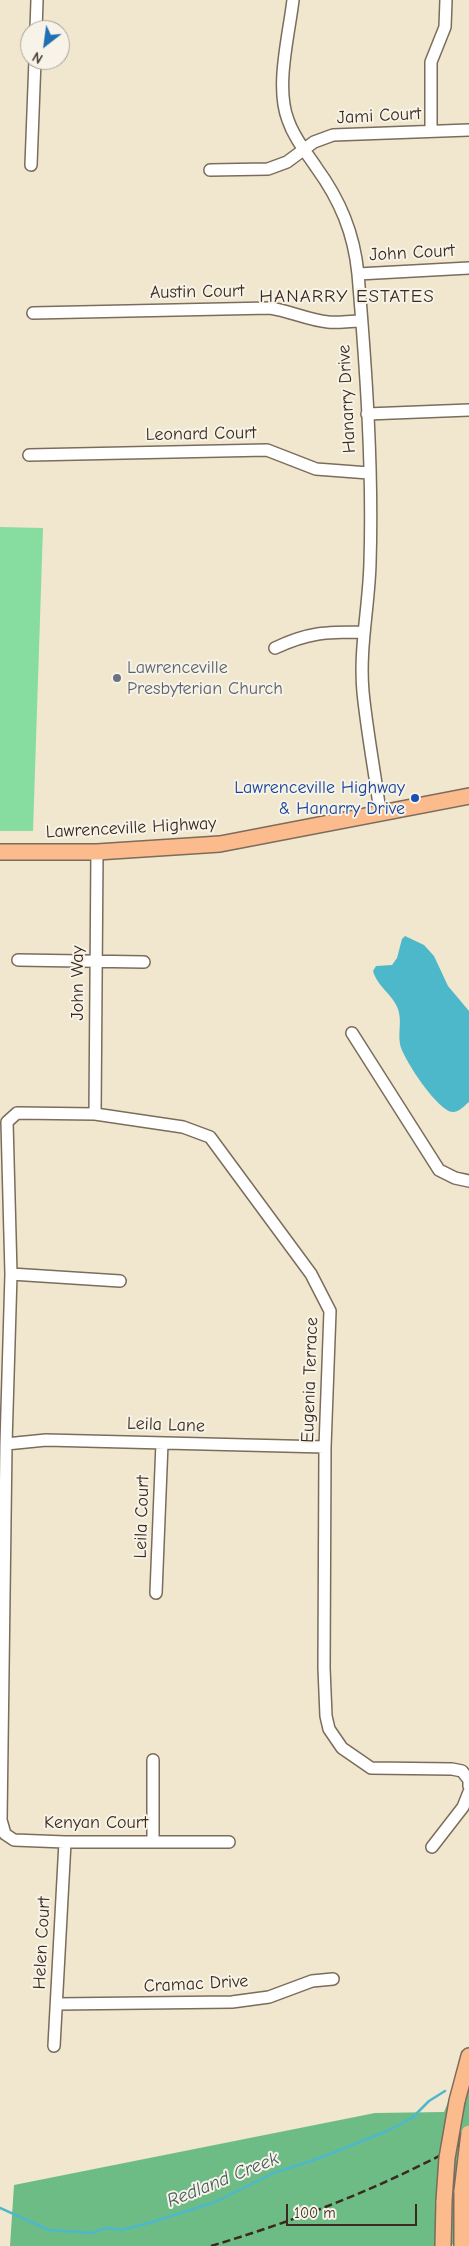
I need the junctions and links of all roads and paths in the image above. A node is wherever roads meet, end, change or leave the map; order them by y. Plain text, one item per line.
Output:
1 (37, 0) edge
2 (293, 0) edge
3 (446, 0) edge
4 (36, 20) edge
5 (35, 70) edge
6 (431, 130) junction
7 (469, 130) edge
8 (303, 149) junction
9 (31, 165) dead end
10 (210, 170) dead end
11 (469, 268) edge
12 (358, 274) junction
13 (33, 313) dead end
14 (360, 321) junction
15 (469, 410) edge
16 (367, 414) junction
17 (29, 455) dead end
18 (369, 473) junction
19 (363, 632) junction
20 (275, 648) dead end
21 (469, 796) edge
22 (380, 812) junction
23 (0, 852) edge
24 (97, 852) junction
25 (18, 960) dead end
26 (144, 962) dead end
27 (95, 963) junction
28 (352, 1033) dead end
29 (95, 1114) junction
30 (469, 1181) edge
31 (11, 1274) junction
32 (120, 1281) dead end
33 (162, 1443) junction
34 (6, 1444) junction
35 (325, 1447) junction
36 (156, 1593) dead end
37 (153, 1760) dead end
38 (469, 1786) edge
39 (469, 1792) edge
40 (153, 1840) junction
41 (65, 1842) junction
42 (229, 1842) dead end
43 (432, 1847) dead end
44 (333, 1979) dead end
45 (56, 2004) junction
46 (54, 2046) dead end
47 (469, 2056) edge
48 (469, 2133) edge
49 (443, 2246) edge
50 (462, 2246) edge

1 - 4 street
2 - 8 street, Hanarry Drive
3 - 6 street
5 - 9 street
6 - 7 street, Jami Court
6 - 8 street, Jami Court
8 - 10 street, Jami Court
8 - 12 street, Hanarry Drive
11 - 12 street, John Court
12 - 14 street, Hanarry Drive
13 - 14 street, Austin Court
14 - 16 street, Hanarry Drive
15 - 16 street
16 - 18 street, Hanarry Drive
17 - 18 street, Leonard Court
18 - 19 street, Hanarry Drive
19 - 20 street
19 - 22 street, Hanarry Drive
21 - 22 main road, Lawrenceville Highway
22 - 24 main road, Lawrenceville Highway
23 - 24 main road, Lawrenceville Highway
24 - 27 street, John Way
25 - 27 street
26 - 27 street
27 - 29 street, John Way
28 - 30 street
29 - 31 street, Eugenia Terrace
29 - 35 street, Eugenia Terrace
31 - 32 street
31 - 34 street
33 - 34 street, Leila Lane
33 - 35 street, Leila Lane
33 - 36 street, Leila Court
34 - 41 street, Kenyan Court
35 - 38 street, Eugenia Terrace
37 - 40 street
39 - 43 street
40 - 41 street, Kenyan Court
40 - 42 street, Kenyan Court
41 - 45 street, Helen Court
44 - 45 street, Cramac Drive
45 - 46 street, Helen Court
47 - 49 main road, bridge
48 - 50 main road, bridge

